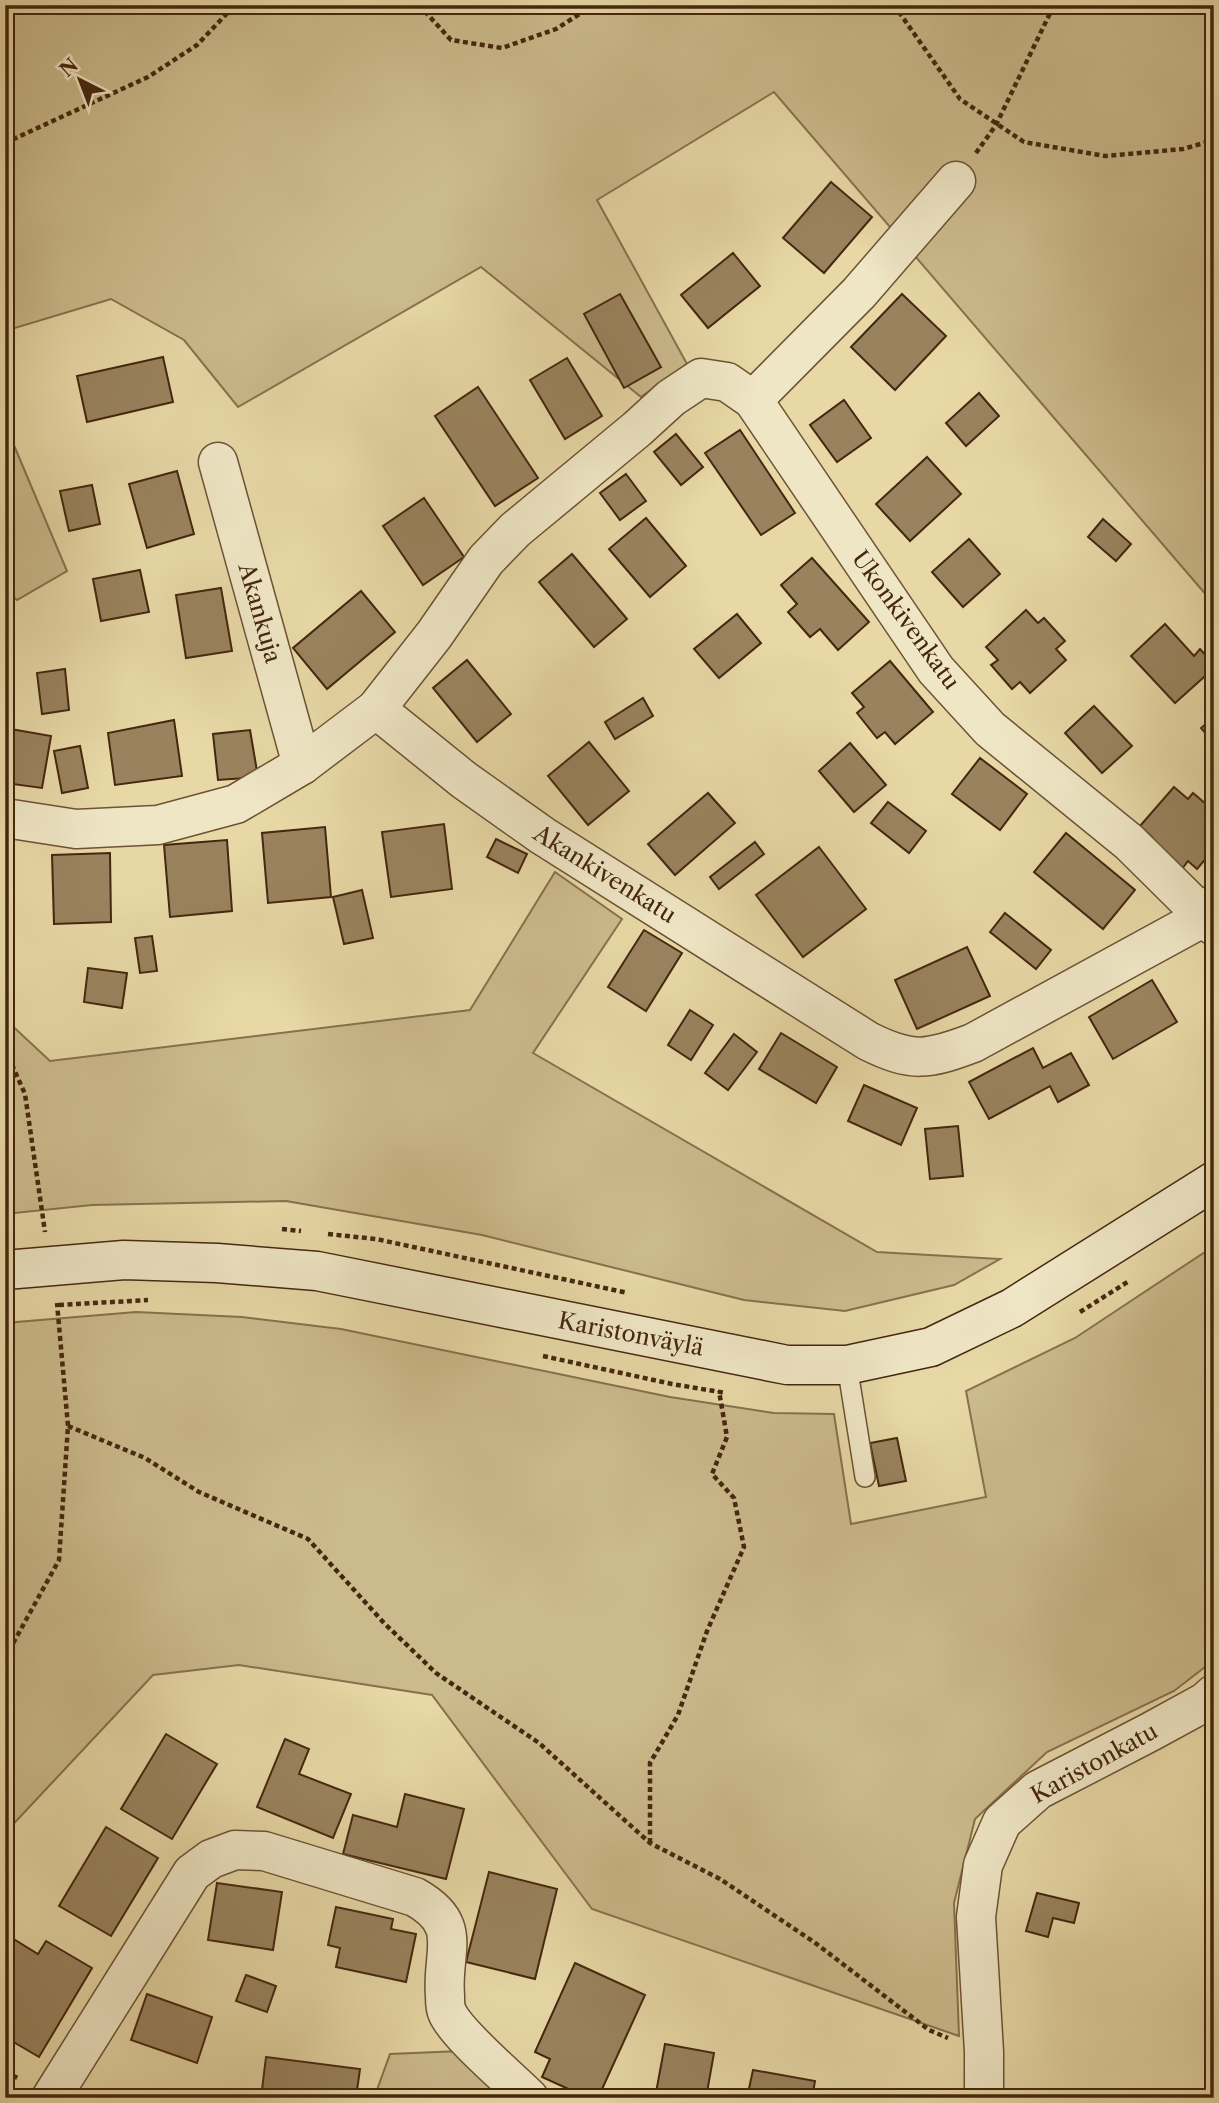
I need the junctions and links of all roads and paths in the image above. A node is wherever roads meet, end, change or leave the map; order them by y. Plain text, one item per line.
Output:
1 (235, 5) edge
2 (419, 5) edge
3 (594, 5) edge
4 (894, 5) edge
5 (1054, 5) edge
6 (996, 125) junction
7 (1214, 140) edge
8 (5, 143) edge
9 (956, 181) joint
10 (753, 400) junction
11 (218, 462) dead end
12 (376, 709) junction
13 (302, 765) junction
14 (5, 818) edge
15 (1210, 915) edge
16 (5, 1049) edge
17 (1214, 1181) edge
18 (57, 1229) dead end
19 (279, 1229) dead end
20 (44, 1230) junction
21 (31, 1231) dead end
22 (304, 1231) dead end
23 (316, 1232) dead end
24 (5, 1270) edge
25 (637, 1296) dead end
26 (58, 1305) dead end
27 (847, 1365) junction
28 (719, 1391) dead end
29 (68, 1426) junction
30 (865, 1477) dead end
31 (5, 1658) edge
32 (1214, 1694) edge
33 (650, 1843) junction
34 (984, 2052) junction
35 (51, 2098) edge
36 (529, 2098) edge
37 (984, 2098) edge

1 - 8 path
2 - 3 path
4 - 6 path
5 - 6 path
6 - 7 path
6 - 9 path
9 - 10 street
10 - 12 street, Ukonkivenkatu
10 - 15 street, Ukonkivenkatu
11 - 13 street, Akankuja
12 - 13 street
12 - 15 street, Akankivenkatu
13 - 14 street
16 - 20 path
17 - 27 street, Karistonväylä
18 - 20 path
19 - 22 path
20 - 21 path
23 - 25 path
24 - 27 street, Karistonväylä
26 - 29 path
27 - 30 lane
28 - 33 path
29 - 31 path
29 - 33 path
32 - 34 street, Karistonkatu
33 - 34 path
34 - 37 street, Karistonkatu
35 - 36 street

